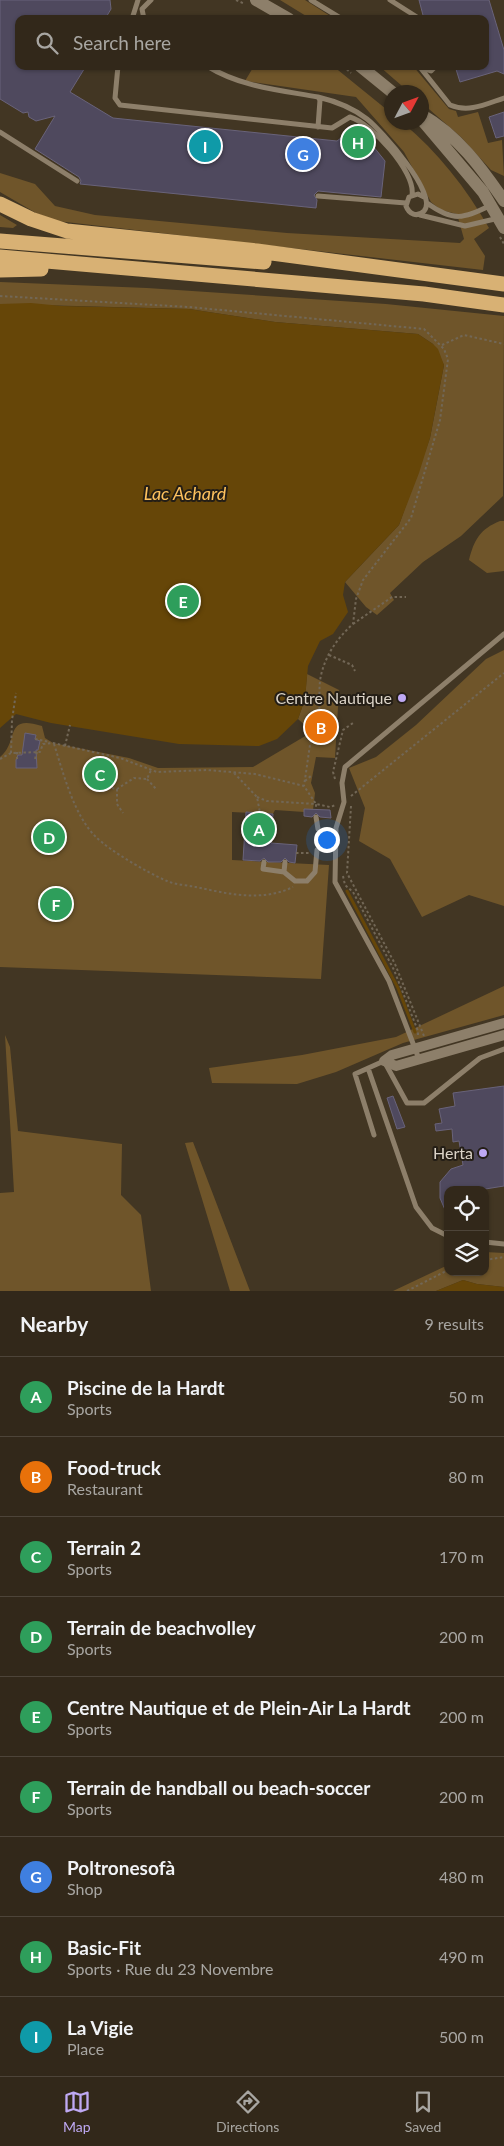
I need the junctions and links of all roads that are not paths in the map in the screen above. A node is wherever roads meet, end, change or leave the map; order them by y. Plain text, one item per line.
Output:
1 (138, 0) edge
2 (151, 0) edge
3 (256, 0) edge
4 (268, 0) edge
5 (311, 0) edge
6 (325, 0) edge
7 (390, 0) edge
8 (321, 6) junction
9 (133, 15) edge
10 (143, 15) edge
11 (284, 15) edge
12 (286, 15) edge
13 (336, 15) edge
14 (414, 15) edge
15 (118, 70) edge
16 (214, 70) edge
17 (365, 70) edge
18 (422, 70) edge
19 (384, 86) edge
20 (318, 97) junction
21 (504, 98) edge
22 (429, 119) edge
23 (318, 127) junction
24 (429, 128) edge
25 (0, 132) edge
26 (77, 181) dead end
27 (412, 195) junction
28 (318, 196) dead end
29 (425, 200) junction
30 (501, 202) edge
31 (406, 203) junction
32 (2, 204) edge
33 (419, 214) junction
34 (502, 221) edge
35 (0, 241) edge
36 (0, 256) edge
37 (61, 261) junction
38 (348, 265) junction
39 (0, 270) edge
40 (502, 284) edge
41 (502, 305) edge
42 (504, 634) edge
43 (316, 817) dead end
44 (318, 829) dead end
45 (317, 850) dead end
46 (264, 862) dead end
47 (285, 862) dead end
48 (284, 872) junction
49 (504, 1023) edge
50 (504, 1035) edge
51 (416, 1048) junction
52 (504, 1049) edge
53 (419, 1059) junction
54 (384, 1062) junction
55 (368, 1068) junction
56 (374, 1135) dead end
57 (444, 1234) edge
58 (489, 1242) edge
59 (504, 1244) edge

1 - 9 lane
2 - 10 lane
3 - 11 main road
4 - 12 main road
5 - 8 lane
6 - 8 lane
7 - 14 lane
8 - 13 lane
15 - 23 lane
16 - 20 lane
17 - 19 main road
18 - 21 lane
20 - 23 lane
20 - 29 lane
22 - 30 main road
23 - 27 lane
24 - 30 main road
25 - 26 lane
27 - 29 lane
27 - 31 lane
28 - 31 lane
29 - 30 lane
29 - 33 lane
30 - 34 main road
31 - 33 lane
32 - 38 highway
33 - 34 lane
35 - 38 highway
36 - 37 highway
37 - 39 highway
37 - 41 highway
38 - 40 highway
42 - 51 lane
43 - 44 lane
45 - 48 lane
46 - 48 lane
47 - 48 lane
49 - 51 street
50 - 53 street
51 - 53 lane
51 - 54 street
52 - 54 lane
53 - 54 street
54 - 55 lane
55 - 56 lane
55 - 57 lane
58 - 59 lane

